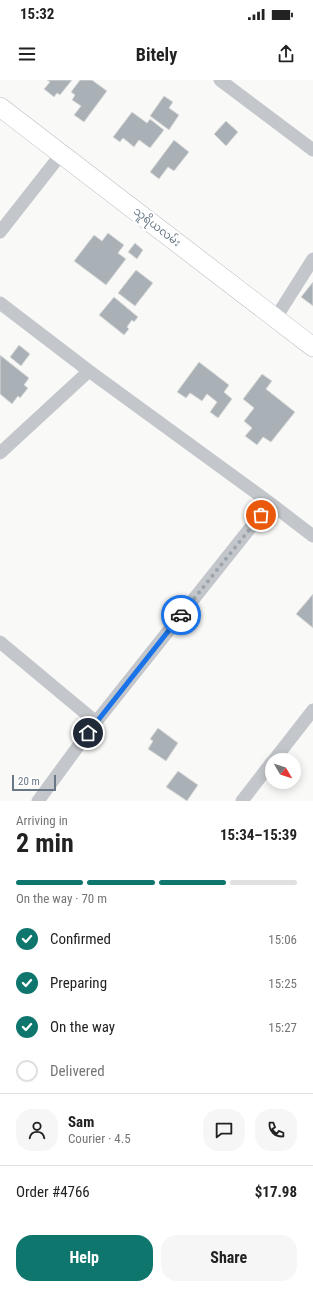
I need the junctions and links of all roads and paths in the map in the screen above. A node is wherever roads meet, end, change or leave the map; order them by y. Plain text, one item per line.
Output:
1 (220, 80) edge
2 (0, 107) edge
3 (313, 150) edge
4 (62, 153) junction
5 (0, 232) edge
6 (313, 259) edge
7 (0, 303) edge
8 (275, 319) junction
9 (313, 347) edge
10 (89, 371) junction
11 (0, 453) edge
12 (270, 503) junction
13 (313, 536) edge
14 (0, 642) edge
15 (313, 710) edge
16 (96, 722) junction
17 (279, 753) edge
18 (265, 771) edge
19 (38, 801) edge
20 (242, 801) edge

1 - 3 street
2 - 4 street, သူရိယလမ်း
4 - 5 street
4 - 8 street, သူရိယလမ်း
6 - 8 street
7 - 10 street
8 - 9 street, သူရိယလမ်း
10 - 11 street
10 - 12 street
12 - 13 street
12 - 16 street
14 - 16 street
15 - 17 street
16 - 19 street
18 - 20 street

